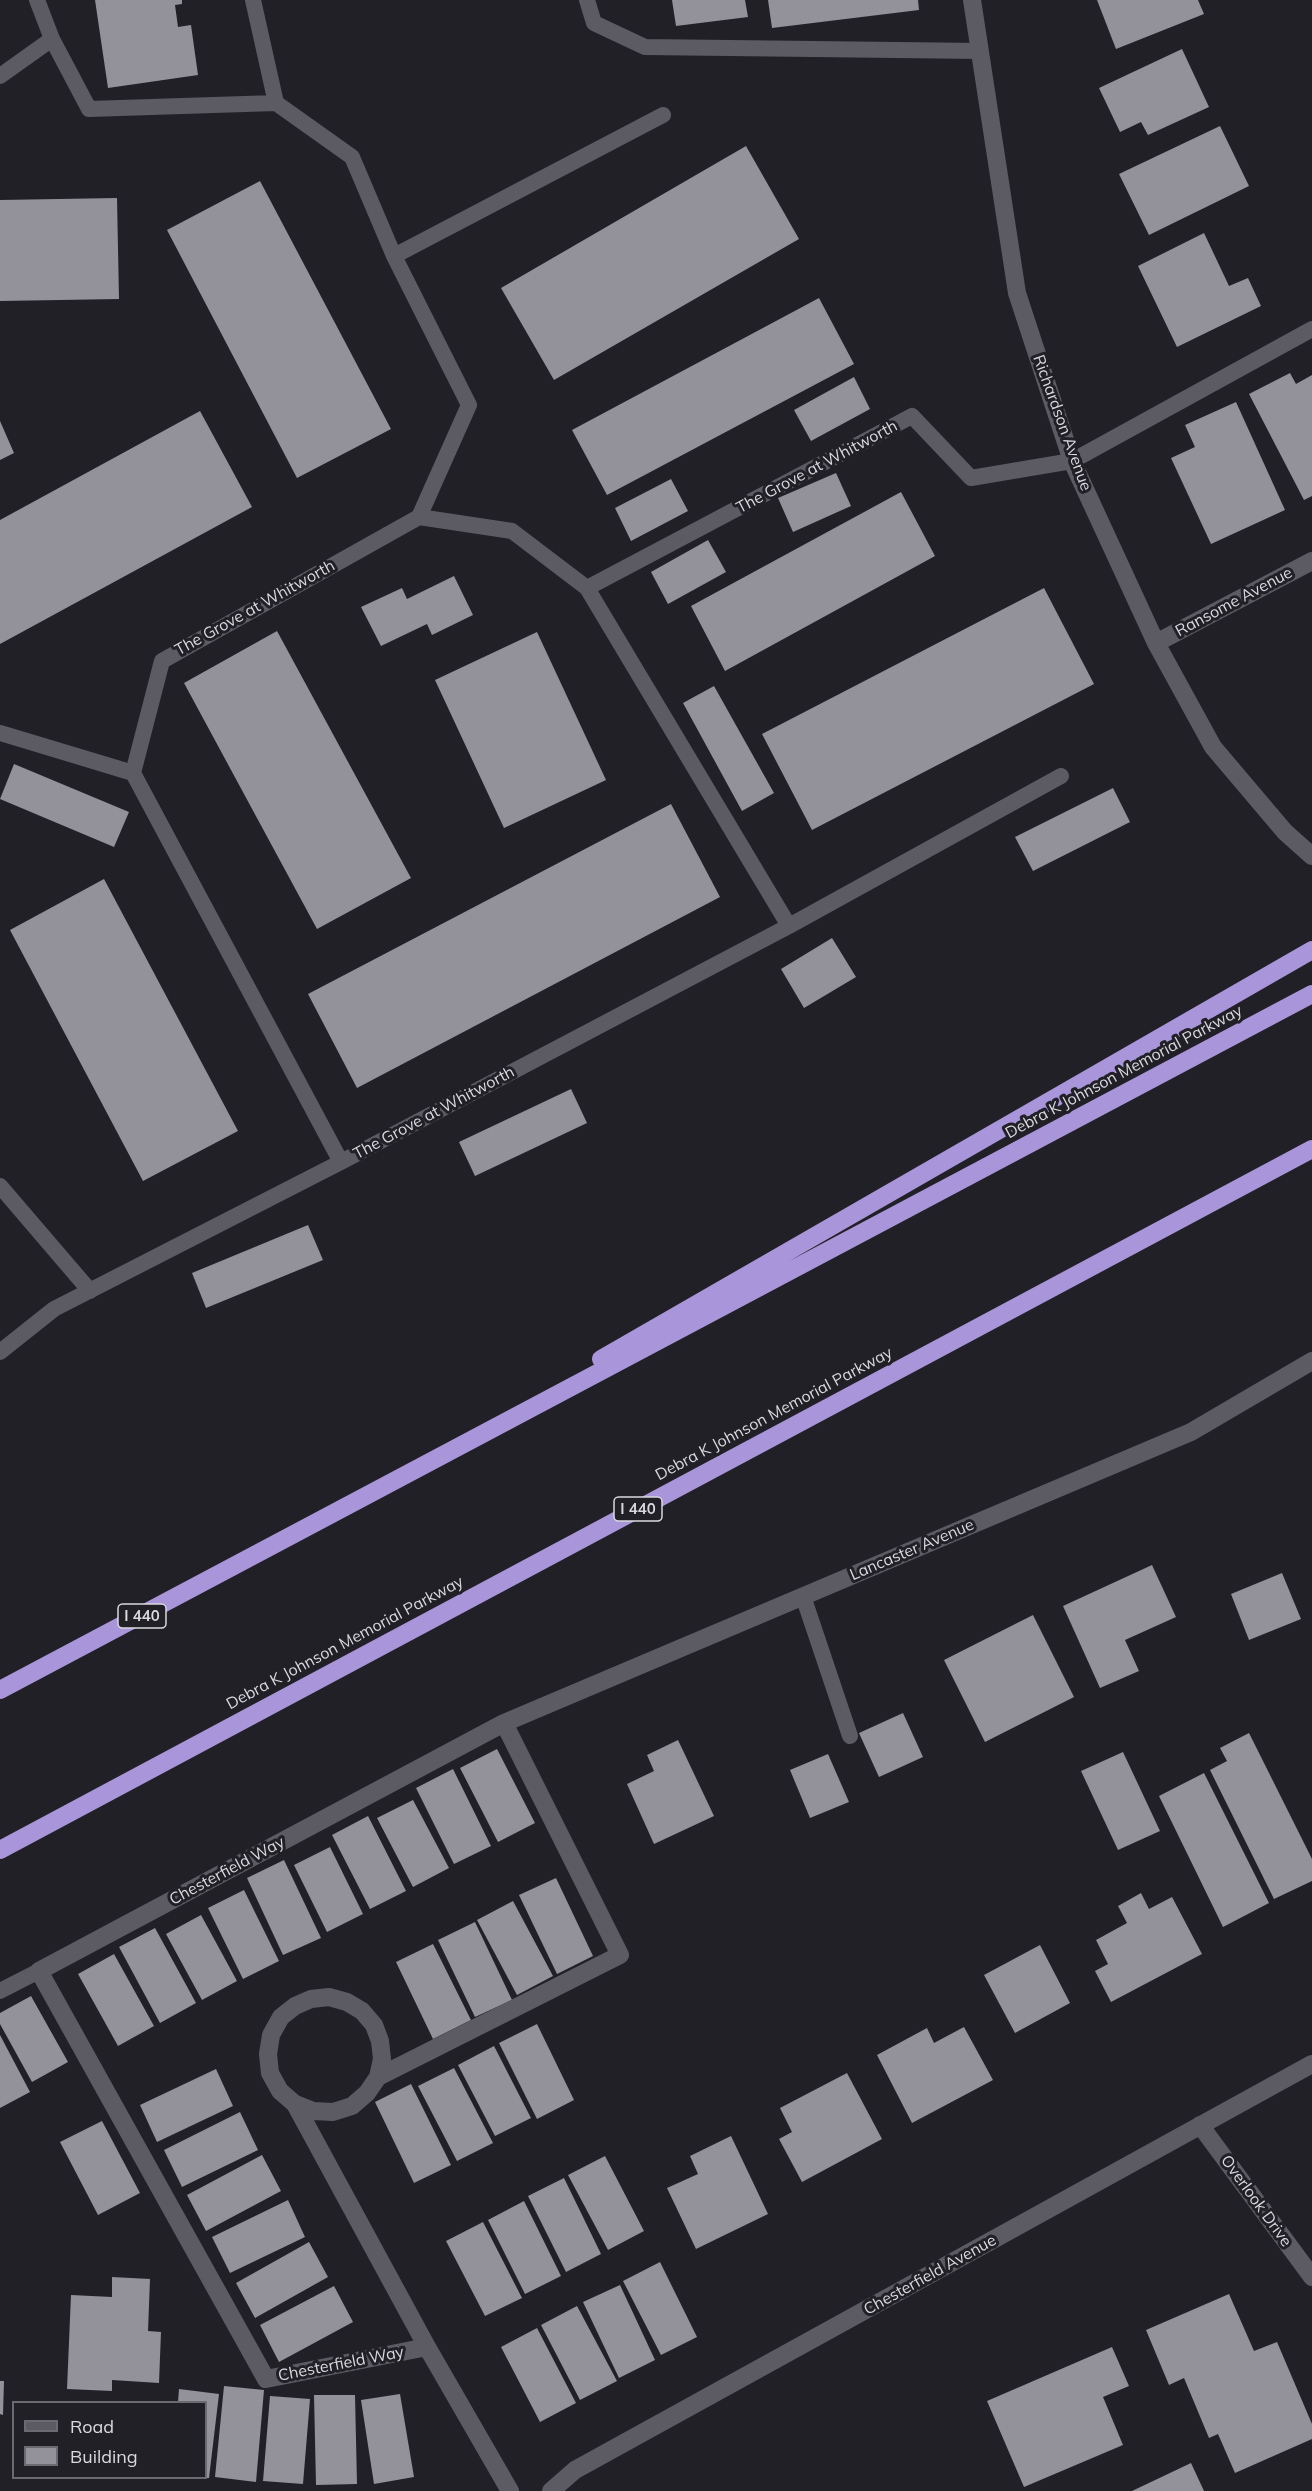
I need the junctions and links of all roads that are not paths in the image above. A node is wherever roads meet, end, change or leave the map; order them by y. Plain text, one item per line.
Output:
1 (37, 0) edge
2 (254, 0) edge
3 (587, 0) edge
4 (972, 0) edge
5 (52, 39) junction
6 (980, 51) junction
7 (0, 76) edge
8 (276, 103) junction
9 (663, 115) dead end
10 (394, 256) junction
11 (1312, 328) edge
12 (1072, 461) junction
13 (419, 517) junction
14 (1312, 561) edge
15 (587, 588) junction
16 (1156, 643) junction
17 (0, 733) edge
18 (133, 773) junction
19 (1061, 776) dead end
20 (1312, 856) edge
21 (789, 926) junction
22 (1312, 950) edge
23 (1312, 994) edge
24 (1312, 1151) edge
25 (341, 1162) junction
26 (0, 1186) edge
27 (90, 1291) junction
28 (0, 1352) edge
29 (1312, 1361) edge
30 (285, 1541) junction
31 (803, 1596) junction
32 (0, 1690) edge
33 (504, 1723) junction
34 (850, 1736) dead end
35 (0, 1850) edge
36 (39, 1971) junction
37 (0, 1991) edge
38 (1312, 2064) edge
39 (378, 2077) junction
40 (295, 2104) junction
41 (1200, 2125) junction
42 (1312, 2277) edge
43 (427, 2347) junction
44 (510, 2491) edge
45 (551, 2491) edge

1 - 5 lane
2 - 8 lane
3 - 6 lane
4 - 6 street, Richardson Avenue
5 - 7 lane
5 - 8 lane
6 - 12 street, Richardson Avenue
8 - 10 lane
9 - 10 lane
10 - 13 lane
11 - 12 lane
12 - 15 lane, The Grove at Whitworth
12 - 16 street, Richardson Avenue
13 - 15 lane
13 - 18 lane, The Grove at Whitworth
14 - 16 street, Ransome Avenue
15 - 21 lane
16 - 20 street, Richardson Avenue
17 - 18 lane
18 - 25 lane, The Grove at Whitworth
19 - 21 lane, The Grove at Whitworth
21 - 25 lane, The Grove at Whitworth
22 - 30 highway
23 - 30 highway, Debra K Johnson Memorial Parkway / I 440
24 - 35 highway, Debra K Johnson Memorial Parkway / I 440
25 - 27 lane
26 - 27 lane
27 - 28 lane
29 - 31 street, Lancaster Avenue
30 - 32 highway, Debra K Johnson Memorial Parkway / I 440
31 - 33 street, Lancaster Avenue
31 - 34 lane
33 - 36 street, Chesterfield Way
33 - 39 street
36 - 37 lane
36 - 43 street, Chesterfield Way
38 - 41 street, Chesterfield Avenue
39 - 40 street
39 - 40 street
40 - 43 street, Chesterfield Way
41 - 42 street, Overlook Drive
41 - 45 street, Chesterfield Avenue
43 - 44 street, Chesterfield Way

